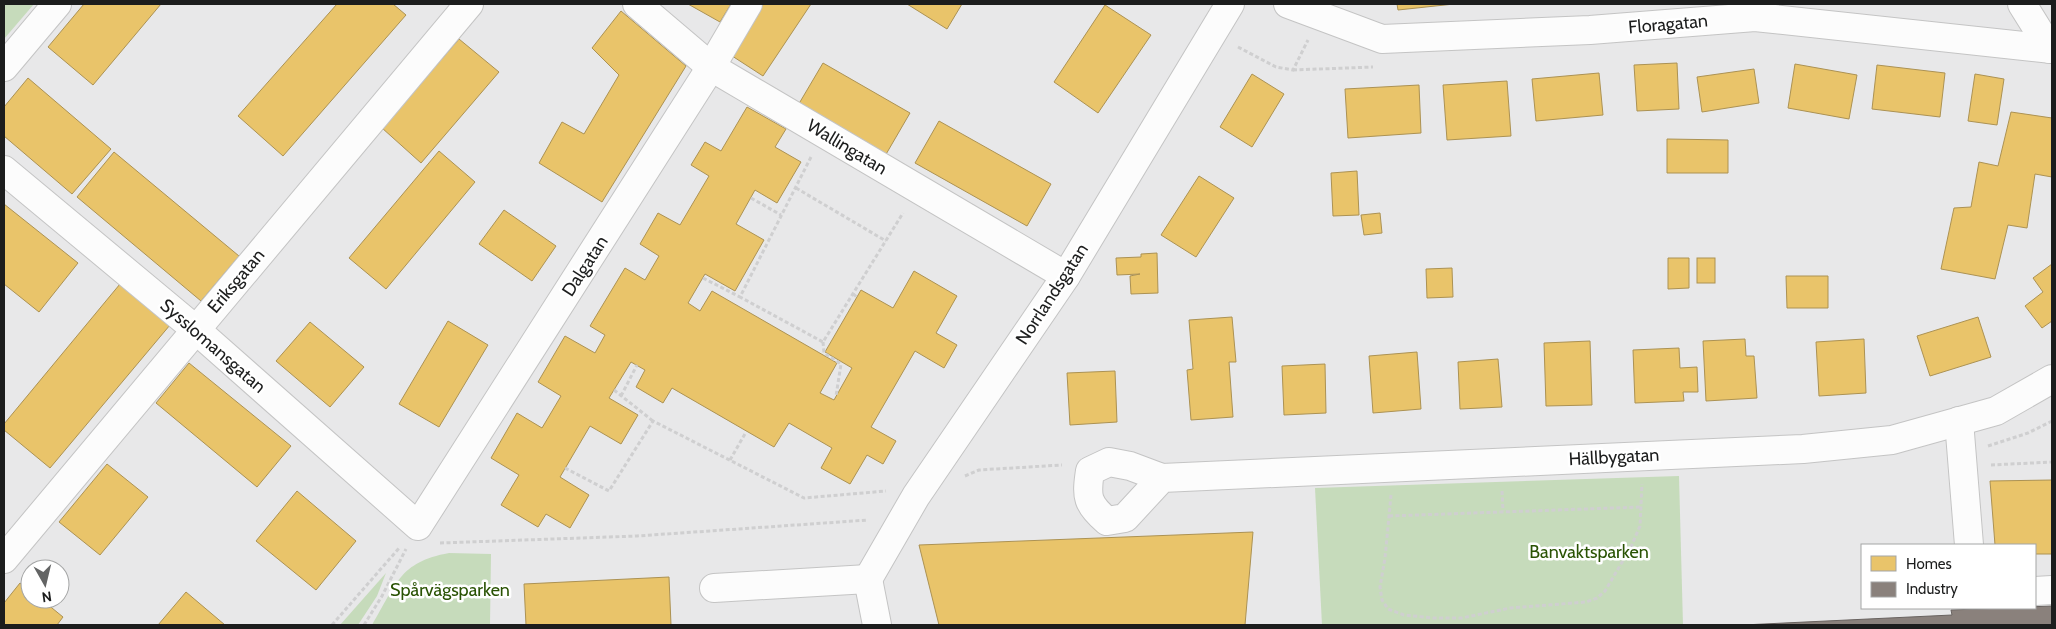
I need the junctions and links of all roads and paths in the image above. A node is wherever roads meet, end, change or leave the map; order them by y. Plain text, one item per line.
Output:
1 (57, 4) edge
2 (469, 4) edge
3 (637, 4) edge
4 (748, 4) edge
5 (1230, 4) edge
6 (1288, 4) edge
7 (2022, 4) edge
8 (1320, 16) junction
9 (1213, 32) junction
10 (1382, 39) junction
11 (2051, 49) edge
12 (4, 67) edge
13 (711, 67) junction
14 (1293, 70) junction
15 (823, 133) junction
16 (4, 170) edge
17 (796, 188) junction
18 (918, 189) junction
19 (751, 198) dead end
20 (781, 215) junction
21 (886, 241) junction
22 (1066, 276) junction
23 (702, 278) dead end
24 (853, 294) junction
25 (740, 297) junction
26 (857, 297) dead end
27 (195, 329) junction
28 (823, 342) junction
29 (637, 365) dead end
30 (2052, 379) edge
31 (614, 390) dead end
32 (621, 396) junction
33 (836, 396) dead end
34 (653, 421) junction
35 (1959, 421) junction
36 (746, 432) dead end
37 (1643, 456) junction
38 (730, 460) junction
39 (1109, 462) junction
40 (2052, 462) edge
41 (1393, 466) junction
42 (1962, 466) junction
43 (565, 468) dead end
44 (961, 478) dead end
45 (1162, 478) junction
46 (921, 488) junction
47 (1641, 507) junction
48 (1389, 516) junction
49 (875, 517) dead end
50 (418, 526) junction
51 (1969, 544) edge
52 (4, 559) edge
53 (868, 580) junction
54 (714, 588) dead end
55 (2052, 590) edge
56 (2036, 591) edge
57 (332, 625) edge
58 (364, 625) edge
59 (877, 625) edge

1 - 12 street
2 - 27 street, Eriksgatan
3 - 13 street, Wallingatan
4 - 13 street, Dalgatan
5 - 9 street, Norrlandsgatan
6 - 8 street, Floragatan
7 - 11 street
8 - 10 street, Floragatan
8 - 14 path
9 - 14 path
9 - 22 street, Norrlandsgatan
10 - 11 street, Floragatan
10 - 14 path
13 - 15 street, Wallingatan
13 - 50 street, Dalgatan
15 - 17 path
15 - 18 street, Wallingatan
16 - 27 street, Sysslomansgatan
17 - 20 path
17 - 21 path
18 - 21 path
18 - 22 street, Wallingatan
19 - 20 path
20 - 25 path
21 - 24 path
22 - 46 street, Norrlandsgatan
23 - 25 path
24 - 26 path
24 - 28 path
25 - 28 path
27 - 50 street, Sysslomansgatan
27 - 52 street, Eriksgatan
28 - 33 path
29 - 32 path
30 - 35 street, Hällbygatan
31 - 32 path
32 - 34 path
34 - 38 path
34 - 43 path
35 - 37 street, Hällbygatan
35 - 42 street
36 - 38 path
37 - 41 street, Hällbygatan
37 - 47 path
38 - 46 path
39 - 44 path
39 - 45 street, Hällbygatan
39 - 45 street
40 - 42 path
41 - 45 street, Hällbygatan
41 - 48 path
42 - 51 street
46 - 53 street, Norrlandsgatan
47 - 48 path
47 - 48 path
49 - 50 path
50 - 57 path
50 - 58 path
53 - 54 street
53 - 59 street
55 - 56 street

